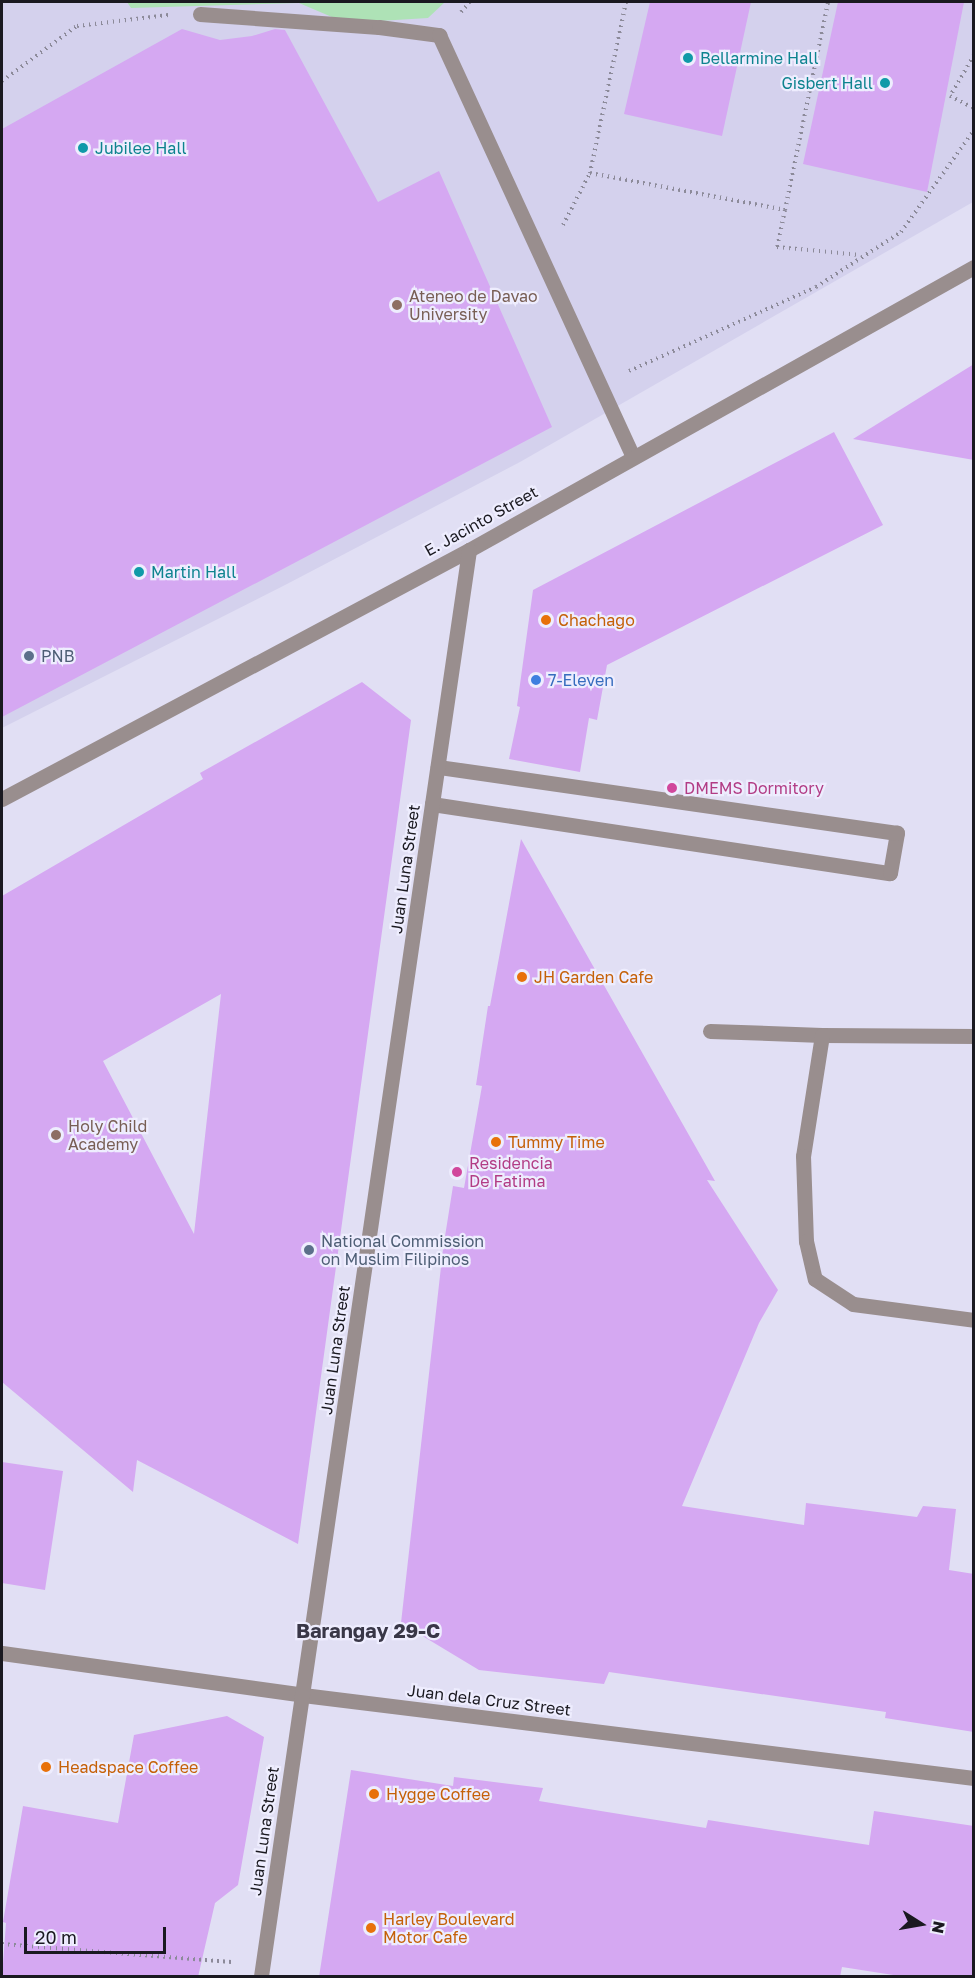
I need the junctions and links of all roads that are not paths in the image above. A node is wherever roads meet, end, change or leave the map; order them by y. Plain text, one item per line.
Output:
1 (200, 14) road end
2 (974, 267) edge
3 (633, 457) junction
4 (469, 550) junction
5 (438, 767) junction
6 (2, 799) edge
7 (432, 804) junction
8 (710, 1031) dead end
9 (822, 1035) junction
10 (974, 1036) edge
11 (974, 1320) edge
12 (2, 1653) edge
13 (303, 1695) junction
14 (974, 1778) edge
15 (262, 1971) edge

1 - 3 street
2 - 3 street, E. Jacinto Street
3 - 4 street, E. Jacinto Street
4 - 5 street, Juan Luna Street
4 - 6 street, E. Jacinto Street
5 - 7 street, Juan Luna Street
5 - 7 street
7 - 13 street, Juan Luna Street
8 - 9 street
9 - 10 street
9 - 11 street
12 - 13 street, Juan dela Cruz Street
13 - 14 street, Juan dela Cruz Street
13 - 15 street, Juan Luna Street

